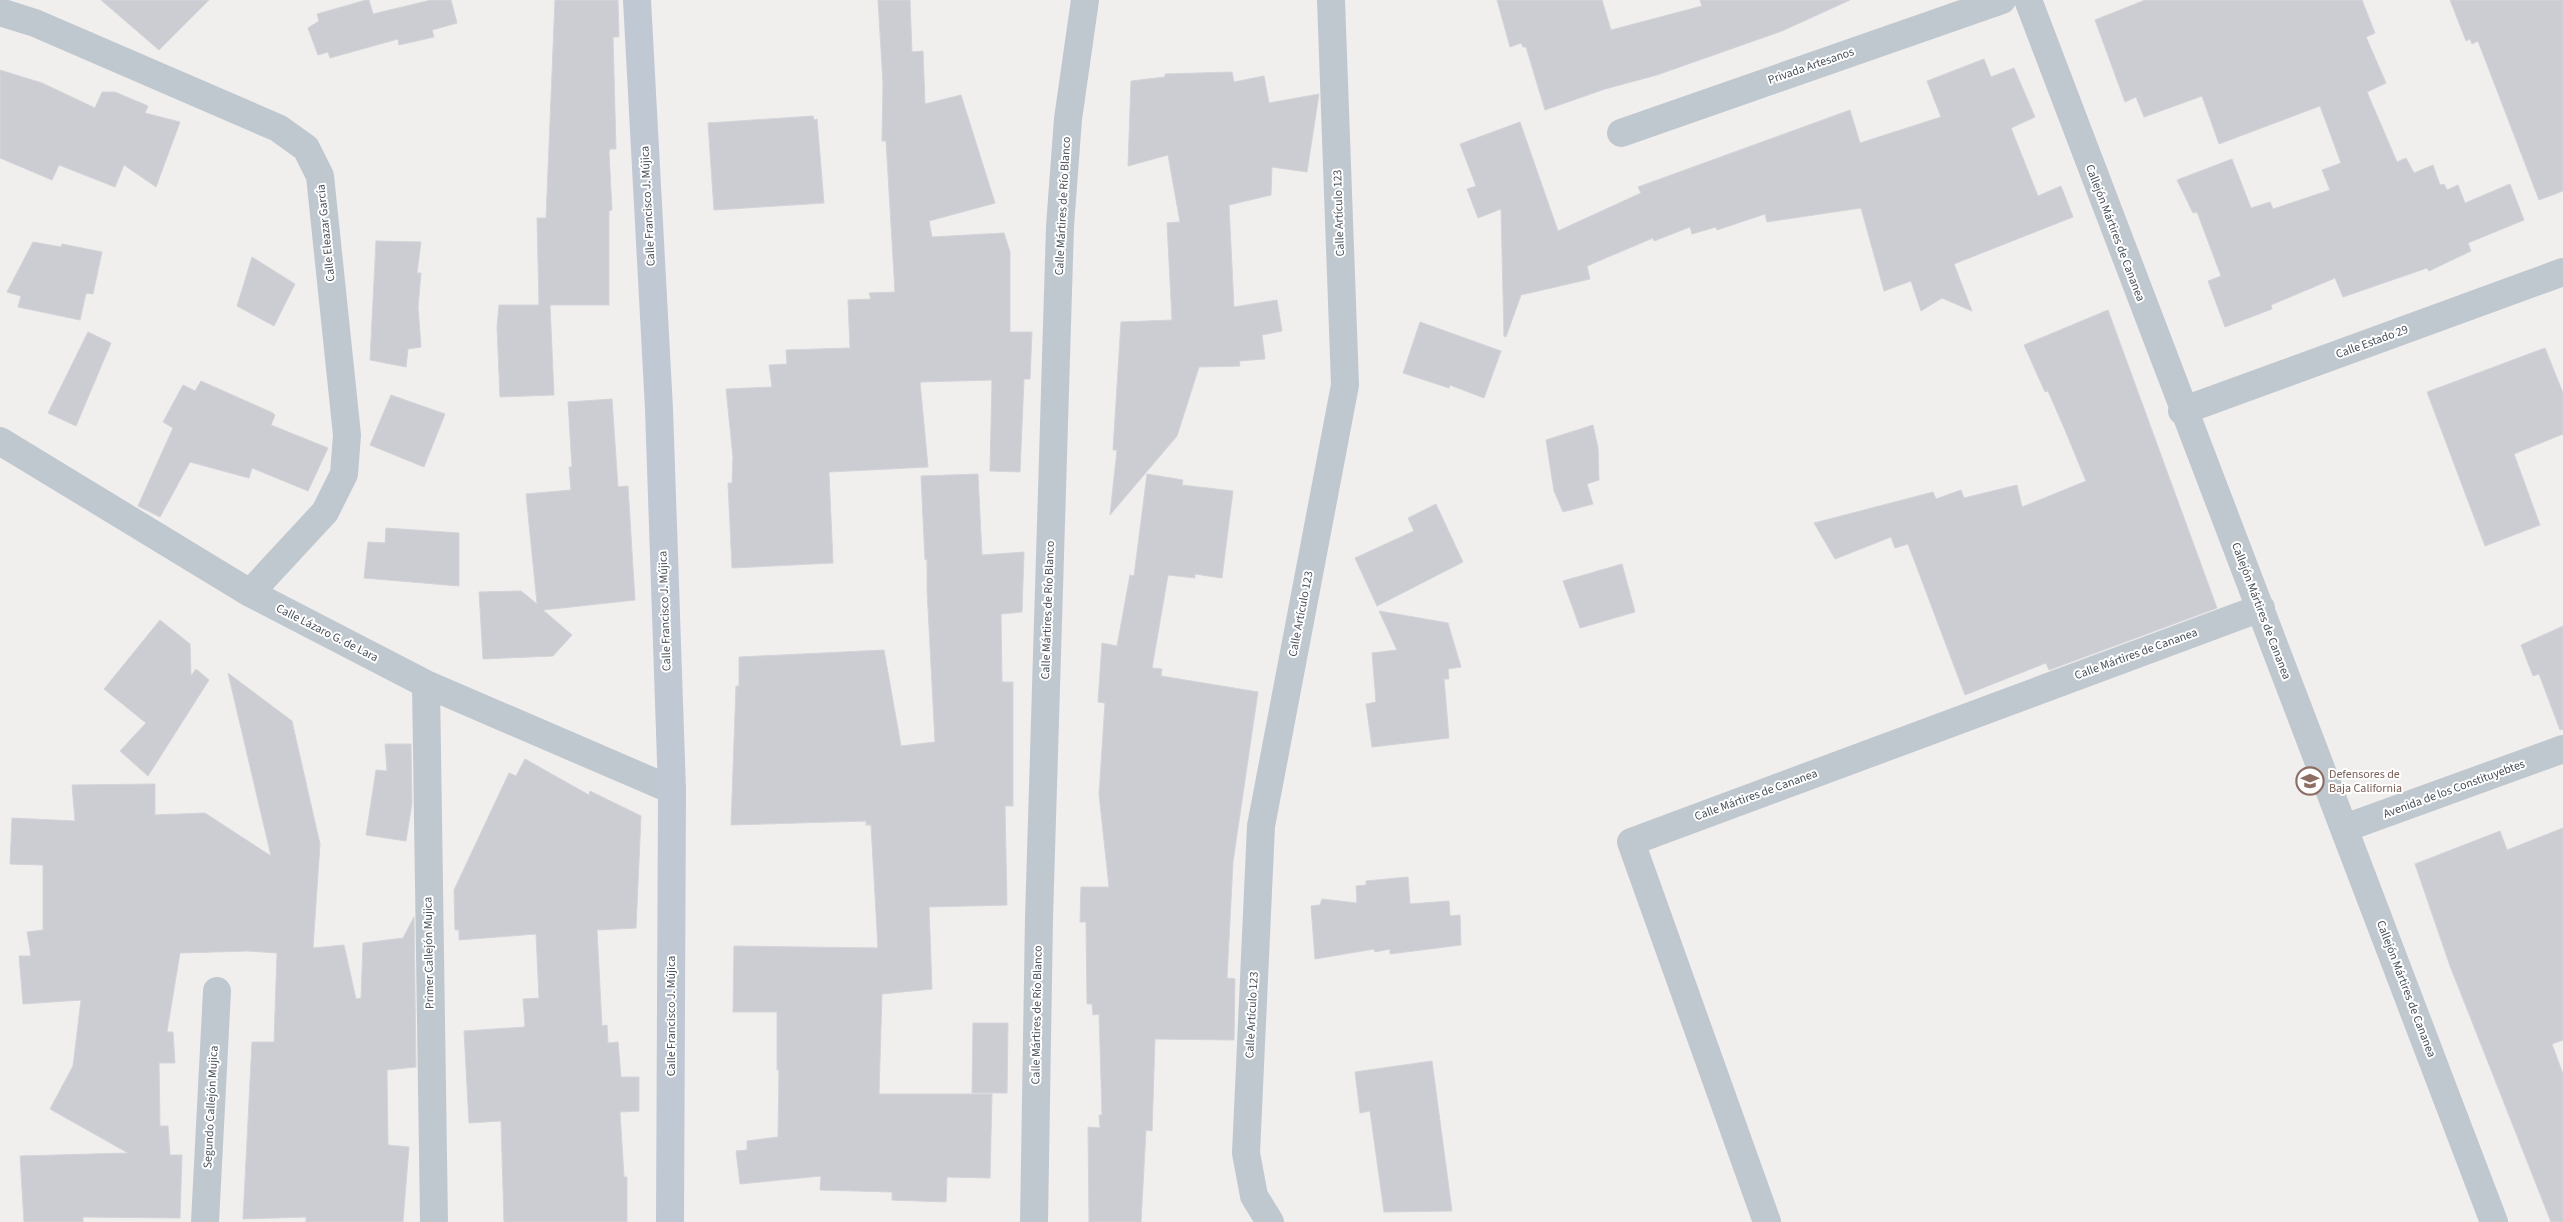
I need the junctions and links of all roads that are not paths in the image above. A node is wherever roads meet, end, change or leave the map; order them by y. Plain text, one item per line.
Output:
1 (637, 0) edge
2 (1085, 0) edge
3 (1331, 0) edge
4 (2002, 0) edge
5 (2028, 0) edge
6 (0, 12) edge
7 (1621, 133) dead end
8 (2563, 272) edge
9 (2182, 411) junction
10 (0, 441) edge
11 (250, 593) junction
12 (2260, 608) junction
13 (426, 684) junction
14 (2563, 749) edge
15 (672, 790) junction
16 (2345, 828) junction
17 (217, 991) dead end
18 (205, 1222) edge
19 (434, 1222) edge
20 (670, 1222) edge
21 (1034, 1222) edge
22 (1270, 1222) edge
23 (1767, 1222) edge
24 (2494, 1222) edge

1 - 15 street, Calle Francisco J. Mújica
2 - 21 street, Calle Mártires de Río Blanco
3 - 22 street, Calle Artículo 123
4 - 7 street, Privada Artesanos
5 - 9 street, Callejón Mártires de Cananea
6 - 11 street, Calle Eleazar García
8 - 9 street, Calle Estado 29
9 - 12 street, Callejón Mártires de Cananea
10 - 11 street, Calle Lázaro G. de Lara
11 - 13 street, Calle Lázaro G. de Lara
12 - 16 street, Callejón Mártires de Cananea
12 - 23 street, Calle Mártires de Cananea
13 - 15 street, Calle Lázaro G. de Lara
13 - 19 street, Primer Callejón Mujica
14 - 16 street, Avenida de los Constituyebtes
15 - 20 street, Calle Francisco J. Mújica
16 - 24 street, Callejón Mártires de Cananea
17 - 18 street, Segundo Callejón Mujica

